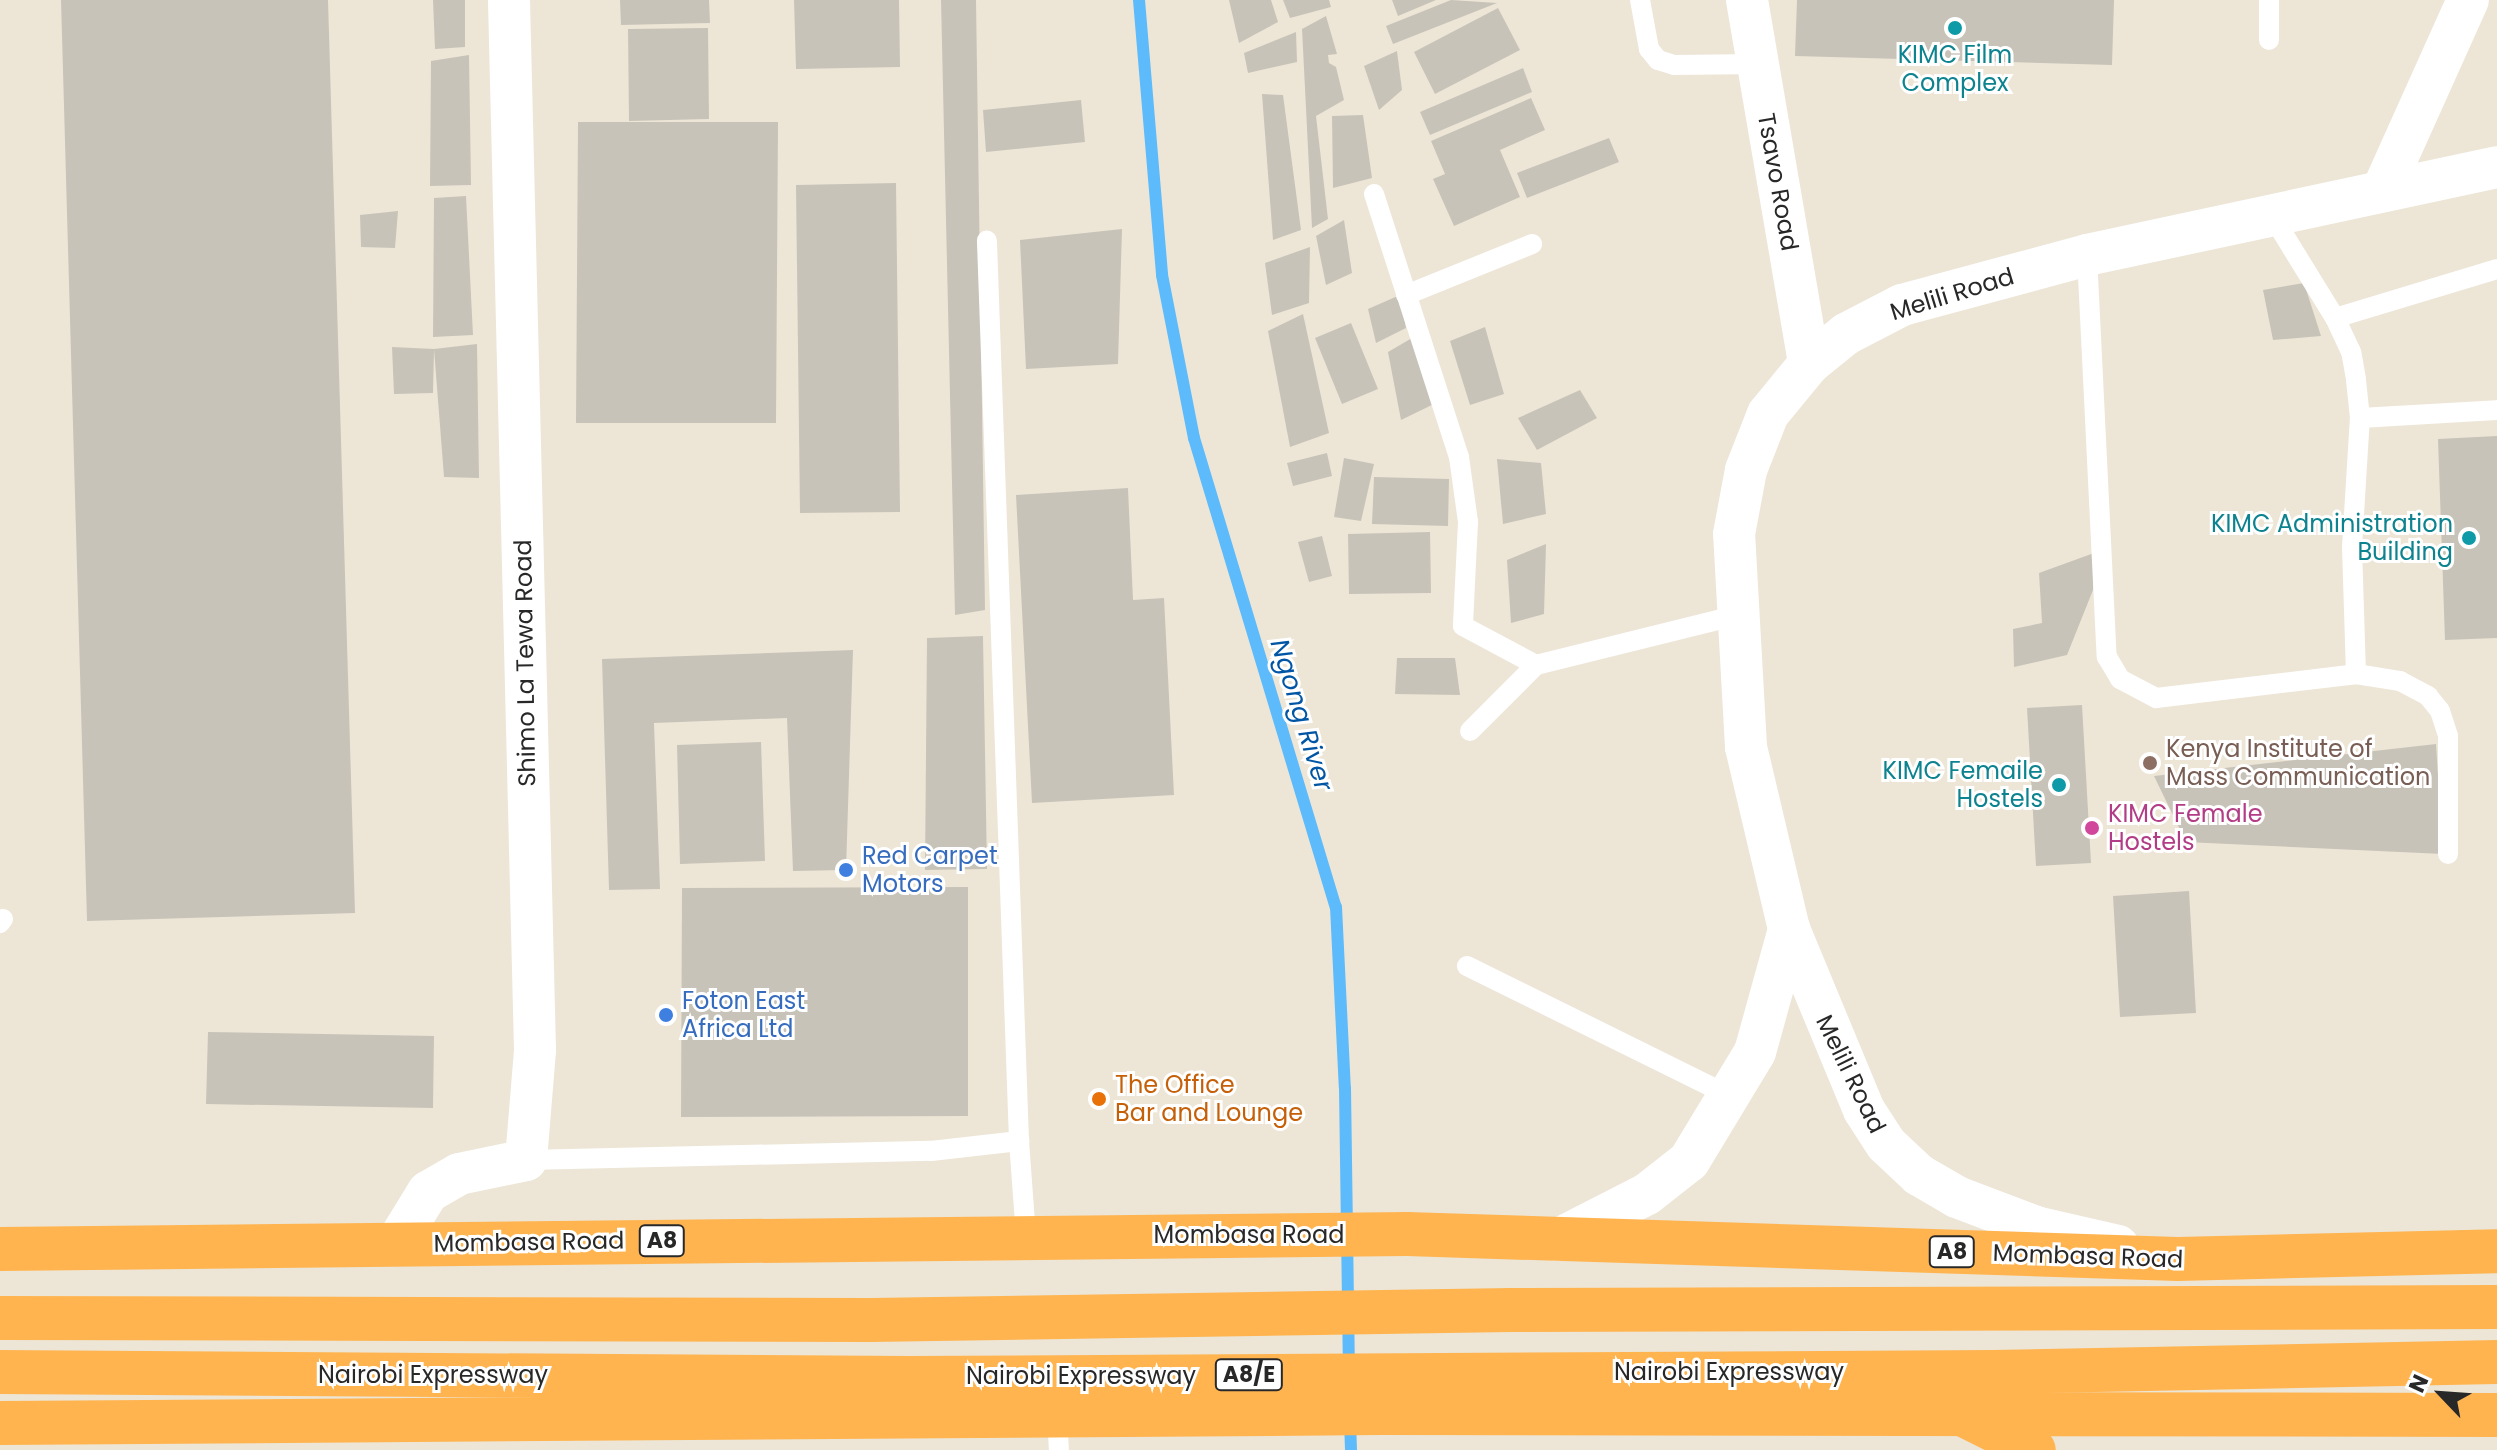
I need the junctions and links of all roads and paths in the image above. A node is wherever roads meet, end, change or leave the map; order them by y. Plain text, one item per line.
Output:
1 (509, 0) edge
2 (1640, 0) edge
3 (1747, 0) edge
4 (2269, 0) edge
5 (2468, 0) edge
6 (2269, 40) dead end
7 (1758, 64) junction
8 (2497, 167) edge
9 (2383, 189) junction
10 (1374, 194) dead end
11 (2271, 214) junction
12 (987, 241) dead end
13 (1532, 244) dead end
14 (2087, 255) junction
15 (2497, 269) edge
16 (1406, 295) junction
17 (2335, 318) junction
18 (1809, 364) junction
19 (2497, 410) edge
20 (2360, 418) junction
21 (1738, 615) junction
22 (1536, 665) junction
23 (2356, 674) junction
24 (1470, 731) dead end
25 (2448, 854) dead end
26 (1789, 929) junction
27 (1467, 966) dead end
28 (1732, 1097) junction
29 (1019, 1141) junction
30 (526, 1160) junction
31 (1026, 1236) junction
32 (1557, 1240) junction
33 (396, 1244) junction
34 (0, 1249) edge
35 (2497, 1251) edge
36 (2178, 1259) junction
37 (2497, 1307) edge
38 (0, 1318) edge
39 (2497, 1362) edge
40 (0, 1372) edge
41 (1958, 1412) junction
42 (2497, 1415) edge
43 (0, 1423) edge
44 (1058, 1432) edge
45 (2034, 1450) edge

1 - 30 street, Shimo La Tewa Road
2 - 7 lane
3 - 7 street, Tsavo Road
4 - 6 lane
5 - 9 street
7 - 18 street, Tsavo Road
8 - 9 street, Melili Road
9 - 11 street, Melili Road
10 - 16 lane
11 - 14 street, Melili Road
11 - 17 lane
12 - 29 lane
13 - 16 lane
14 - 18 street, Melili Road
14 - 23 lane
15 - 17 lane
16 - 22 lane
17 - 20 lane
18 - 21 street, Melili Road
19 - 20 lane
20 - 23 lane
21 - 22 lane
21 - 26 street, Melili Road
22 - 24 lane
23 - 25 lane
26 - 28 street, Melili Road
26 - 36 street, Melili Road
27 - 28 lane
28 - 32 street, Melili Road
29 - 30 lane
29 - 31 lane
30 - 33 street
31 - 32 highway, Mombasa Road / A8
31 - 33 highway, Mombasa Road / A8
32 - 36 highway, Mombasa Road / A8
33 - 34 highway, Mombasa Road / A8
35 - 36 highway, Mombasa Road / A8
37 - 38 highway
39 - 40 highway, Nairobi Expressway / A8/E
41 - 42 highway
41 - 44 highway
41 - 45 highway
43 - 44 highway

